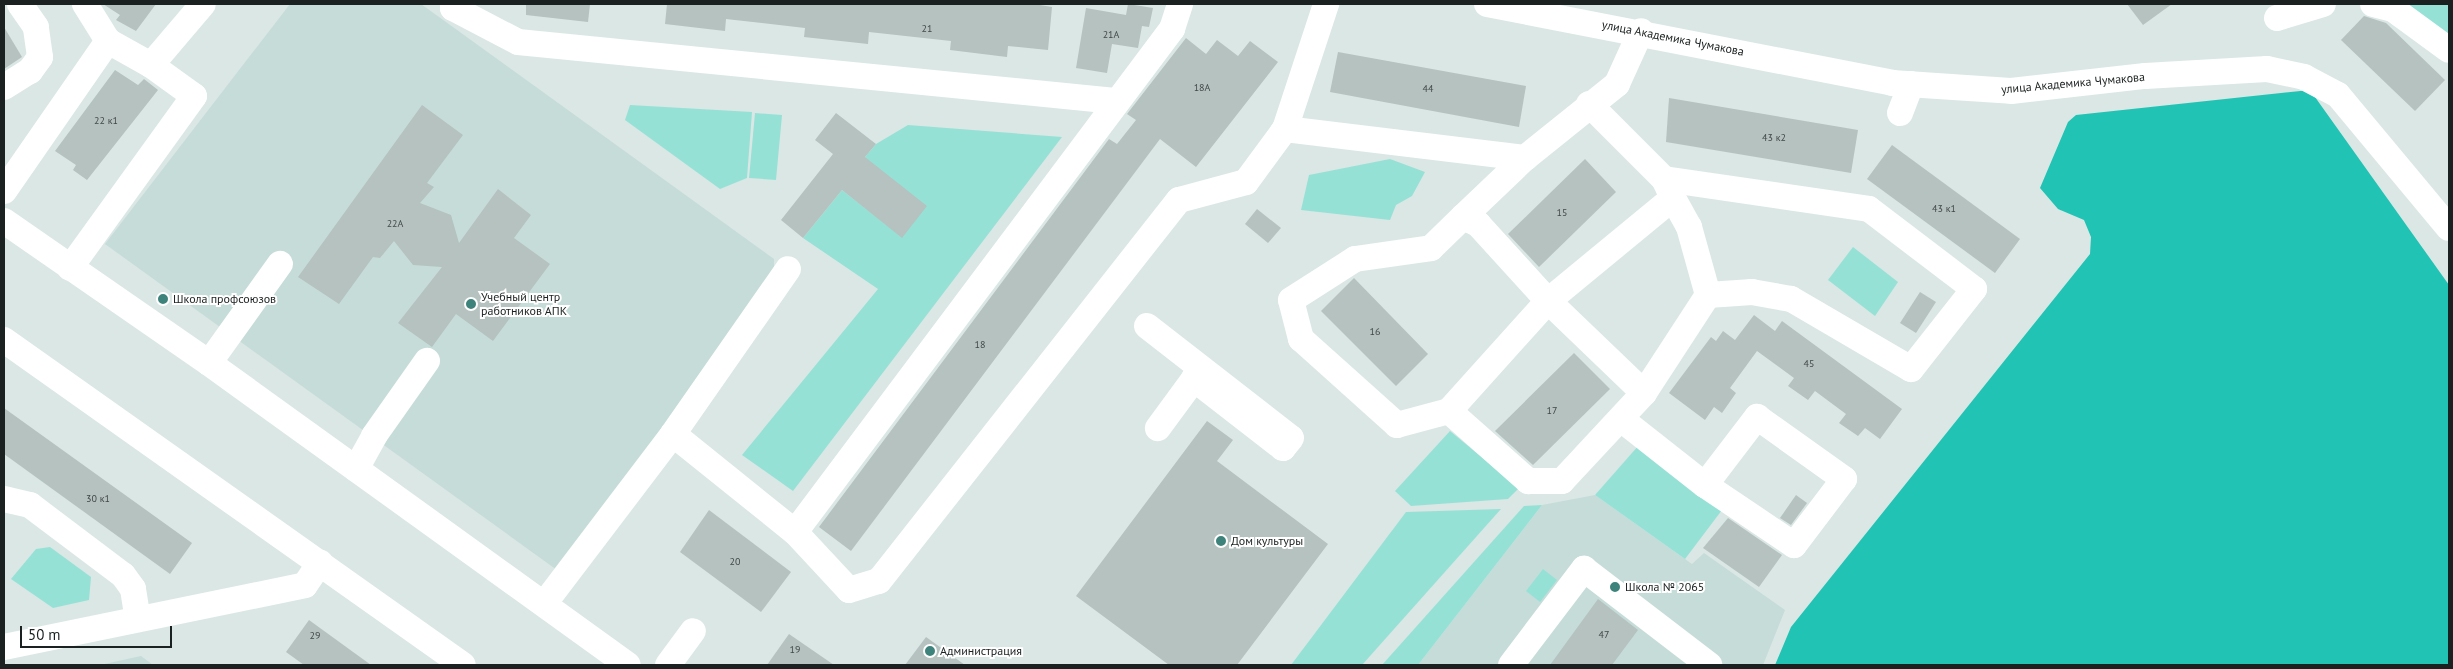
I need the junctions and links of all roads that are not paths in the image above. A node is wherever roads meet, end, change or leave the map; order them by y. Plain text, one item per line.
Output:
1 (20, 4) edge
2 (85, 4) edge
3 (203, 4) edge
4 (453, 4) edge
5 (1180, 4) edge
6 (1326, 4) edge
7 (1487, 4) edge
8 (2322, 4) edge
9 (2373, 4) edge
10 (2276, 20) edge
11 (1641, 31) junction
12 (108, 41) junction
13 (2449, 50) edge
14 (152, 64) junction
15 (1911, 84) junction
16 (4, 87) edge
17 (1115, 101) junction
18 (1590, 104) junction
19 (1900, 113) dead end
20 (1286, 129) junction
21 (1525, 158) junction
22 (1668, 188) junction
23 (4, 191) edge
24 (1462, 218) junction
25 (4, 221) edge
26 (2449, 228) edge
27 (280, 264) dead end
28 (70, 268) junction
29 (788, 269) dead end
30 (1708, 295) junction
31 (1548, 301) junction
32 (1147, 326) dead end
33 (4, 340) edge
34 (427, 361) dead end
35 (210, 363) junction
36 (1644, 393) junction
37 (1449, 412) junction
38 (1621, 419) junction
39 (1158, 428) dead end
40 (673, 434) junction
41 (356, 469) junction
42 (1705, 486) junction
43 (4, 499) edge
44 (795, 532) junction
45 (320, 563) junction
46 (544, 604) junction
47 (138, 619) junction
48 (693, 631) dead end
49 (4, 647) edge
50 (464, 665) edge
51 (628, 665) edge
52 (668, 665) edge
53 (1511, 665) edge
54 (1709, 665) edge

1 - 16 street
2 - 12 street
3 - 14 street
4 - 17 street
5 - 17 street
6 - 20 street
7 - 11 street, улица Академика Чумакова
8 - 10 street
9 - 13 street
11 - 15 street, улица Академика Чумакова
11 - 18 street
12 - 14 street
12 - 23 street
14 - 28 street
15 - 19 street
15 - 26 street, улица Академика Чумакова
17 - 44 street
18 - 21 street
18 - 22 street
20 - 21 street
20 - 44 street
21 - 24 street
22 - 30 street
22 - 30 street
22 - 31 street
24 - 31 street
24 - 37 street
25 - 28 street
27 - 35 street
28 - 35 street
29 - 40 street
30 - 36 street
31 - 36 street
31 - 37 street
32 - 39 street
33 - 45 street
34 - 41 street
35 - 41 street
36 - 38 street
37 - 38 street
38 - 42 street
40 - 44 street
40 - 46 street
41 - 46 street
42 - 42 street
43 - 47 street
45 - 47 street
45 - 50 street
46 - 51 street
47 - 49 street
48 - 52 street
53 - 54 street

